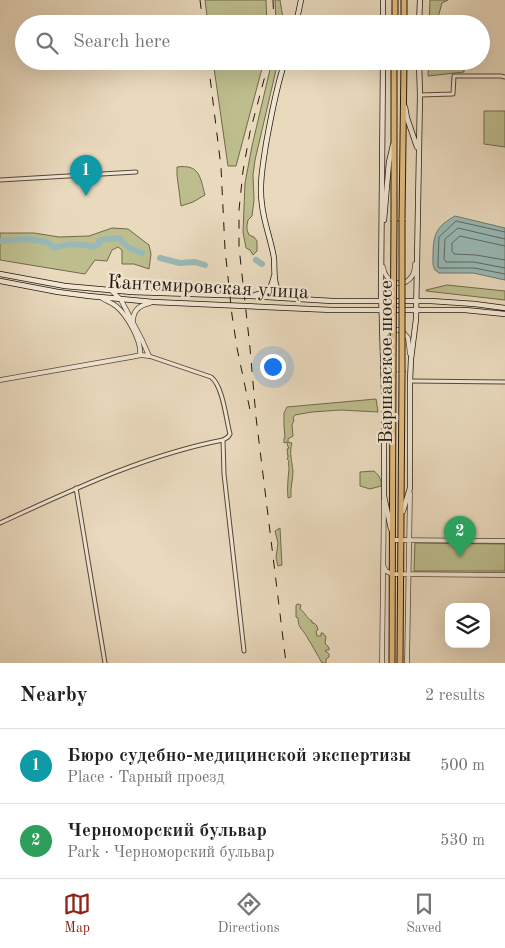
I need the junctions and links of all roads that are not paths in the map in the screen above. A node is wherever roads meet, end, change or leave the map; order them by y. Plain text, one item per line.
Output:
1 (301, 0) edge
2 (383, 0) edge
3 (395, 0) edge
4 (404, 0) edge
5 (420, 0) edge
6 (298, 15) edge
7 (383, 15) edge
8 (394, 15) edge
9 (404, 15) edge
10 (420, 15) edge
11 (283, 70) edge
12 (383, 70) edge
13 (394, 70) edge
14 (404, 70) edge
15 (419, 70) edge
16 (505, 77) edge
17 (420, 95) junction
18 (404, 102) junction
19 (394, 138) junction
20 (419, 158) junction
21 (136, 172) dead end
22 (0, 180) edge
23 (381, 246) junction
24 (382, 257) junction
25 (416, 258) junction
26 (275, 273) junction
27 (0, 274) edge
28 (0, 281) edge
29 (111, 290) junction
30 (251, 296) junction
31 (100, 298) junction
32 (293, 299) junction
33 (121, 300) junction
34 (355, 301) junction
35 (416, 301) junction
36 (153, 302) junction
37 (381, 302) junction
38 (442, 302) junction
39 (505, 308) edge
40 (416, 309) junction
41 (355, 310) junction
42 (381, 310) junction
43 (441, 310) junction
44 (505, 314) edge
45 (133, 323) junction
46 (382, 342) junction
47 (140, 355) junction
48 (148, 356) junction
49 (411, 359) junction
50 (0, 380) edge
51 (410, 381) junction
52 (505, 382) edge
53 (223, 440) junction
54 (76, 488) junction
55 (410, 488) junction
56 (384, 496) junction
57 (401, 518) junction
58 (0, 522) edge
59 (392, 537) junction
60 (401, 540) junction
61 (408, 540) junction
62 (505, 541) edge
63 (382, 563) junction
64 (392, 574) junction
65 (400, 574) junction
66 (408, 575) junction
67 (505, 575) edge
68 (244, 651) dead end
69 (105, 663) edge
70 (382, 663) edge
71 (392, 663) edge
72 (400, 663) edge
73 (407, 663) edge

1 - 6 main road
2 - 7 main road
3 - 8 main road
4 - 9 main road
5 - 10 main road
11 - 26 main road
12 - 23 main road
13 - 19 main road, Варшавское шоссе
14 - 18 main road, Варшавское шоссе
15 - 17 main road
16 - 17 street
17 - 20 main road
18 - 20 main road
18 - 57 main road, Варшавское шоссе, bridge
19 - 23 main road
19 - 59 main road, Варшавское шоссе, bridge
20 - 25 main road
21 - 22 street
23 - 24 main road
24 - 25 street
24 - 37 main road
25 - 35 main road
26 - 30 main road
26 - 32 main road
27 - 29 main road, Кантемировская улица
28 - 31 main road, Кантемировская улица
29 - 30 main road, Кантемировская улица
29 - 33 street
30 - 32 main road, Кантемировская улица
31 - 33 main road, Кантемировская улица
31 - 47 street
32 - 34 main road, Кантемировская улица
33 - 36 main road, Кантемировская улица
33 - 45 street
34 - 37 main road, Кантемировская улица
34 - 41 main road
35 - 37 main road, Кантемировская улица
35 - 38 main road, Кантемировская улица
35 - 40 main road
36 - 41 main road, Кантемировская улица
36 - 45 street
37 - 42 main road
38 - 39 main road, Кантемировская улица
38 - 43 street
40 - 42 main road, Кантемировская улица
40 - 43 main road, Кантемировская улица
40 - 49 main road
41 - 42 main road, Кантемировская улица
42 - 46 main road
43 - 44 main road, Кантемировская улица
45 - 48 street
46 - 49 street
46 - 56 main road
47 - 48 street
47 - 50 street
48 - 53 street
49 - 51 main road
51 - 52 street
51 - 55 main road
53 - 54 street
53 - 68 street
54 - 58 street
54 - 69 street
55 - 57 main road
55 - 61 street
56 - 59 main road
56 - 63 street
57 - 60 main road, Варшавское шоссе
59 - 60 street
59 - 64 main road, Варшавское шоссе
60 - 61 street
60 - 65 main road, Варшавское шоссе
61 - 62 street
61 - 66 street
63 - 64 street
63 - 70 street
64 - 65 street
64 - 71 main road, Варшавское шоссе
65 - 66 street
65 - 72 main road, Варшавское шоссе
66 - 67 street
66 - 73 street

